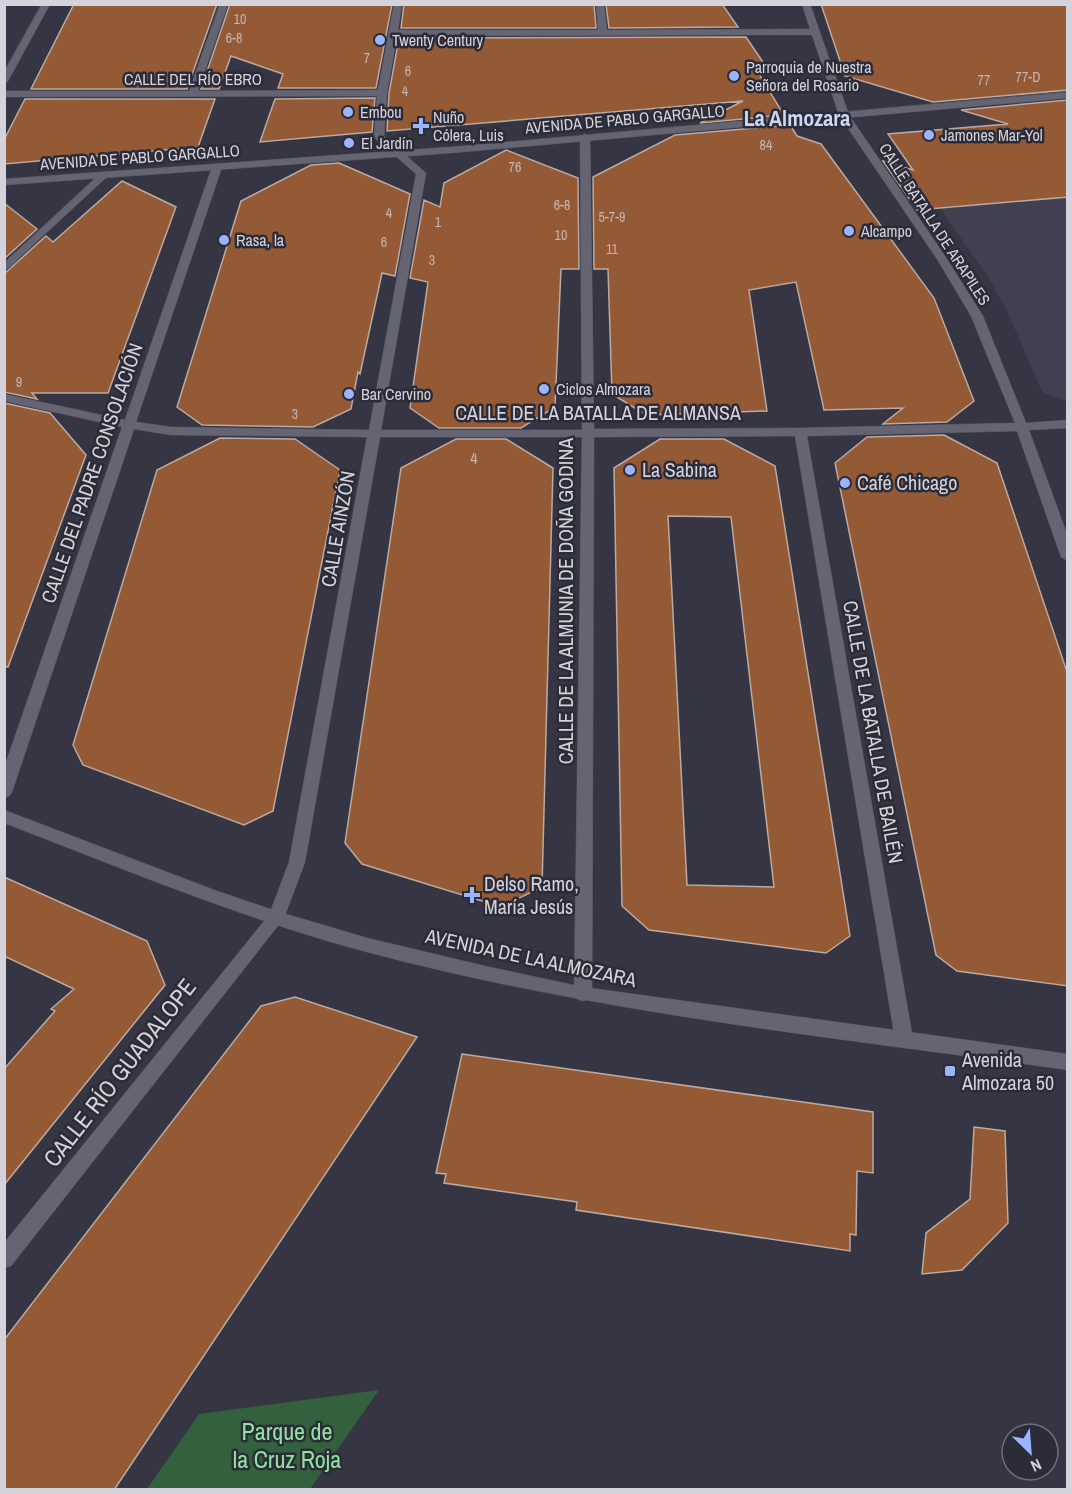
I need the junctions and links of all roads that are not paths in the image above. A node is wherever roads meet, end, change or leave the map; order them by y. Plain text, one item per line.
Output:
1 (46, 4) edge
2 (224, 4) edge
3 (398, 4) edge
4 (600, 4) edge
5 (806, 4) edge
6 (815, 32) junction
7 (393, 33) junction
8 (603, 33) junction
9 (4, 81) edge
10 (382, 93) junction
11 (4, 94) edge
12 (192, 94) junction
13 (1068, 95) edge
14 (844, 115) junction
15 (585, 137) junction
16 (398, 153) junction
17 (217, 167) junction
18 (105, 174) junction
19 (4, 182) edge
20 (4, 269) edge
21 (4, 397) edge
22 (1068, 424) edge
23 (129, 425) junction
24 (1022, 427) junction
25 (800, 432) junction
26 (587, 433) junction
27 (375, 434) junction
28 (1068, 557) edge
29 (4, 792) edge
30 (4, 816) edge
31 (276, 918) junction
32 (583, 994) junction
33 (904, 1039) junction
34 (1068, 1062) edge
35 (4, 1259) edge

1 - 9 street
2 - 12 street
3 - 7 street
4 - 8 street
5 - 6 street, CALLE BATALLA DE ARAPILES
6 - 8 street
6 - 14 street, CALLE BATALLA DE ARAPILES
7 - 8 street
7 - 10 street
10 - 12 street, CALLE DEL RÍO EBRO
10 - 16 street
11 - 12 street, CALLE DEL RÍO EBRO
13 - 14 street, AVENIDA DE PABLO GARGALLO
14 - 15 street, AVENIDA DE PABLO GARGALLO
14 - 24 street, CALLE BATALLA DE ARAPILES
15 - 16 street, AVENIDA DE PABLO GARGALLO
15 - 26 street, CALLE DE LA ALMUNIA DE DOÑA GODINA
16 - 17 street, AVENIDA DE PABLO GARGALLO
16 - 27 street, CALLE AINZÓN
17 - 18 street, AVENIDA DE PABLO GARGALLO
17 - 23 street, CALLE DEL PADRE CONSOLACIÓN
18 - 19 street, AVENIDA DE PABLO GARGALLO
18 - 20 street
21 - 23 street, CALLE DE LA BATALLA DE ALMANSA
22 - 24 street, CALLE DE LA BATALLA DE ALMANSA
23 - 27 street, CALLE DE LA BATALLA DE ALMANSA
23 - 29 street, CALLE DEL PADRE CONSOLACIÓN
24 - 25 street, CALLE DE LA BATALLA DE ALMANSA
24 - 28 street, CALLE BATALLA DE ARAPILES
25 - 26 street, CALLE DE LA BATALLA DE ALMANSA
25 - 33 street, CALLE DE LA BATALLA DE BAILÉN
26 - 27 street, CALLE DE LA BATALLA DE ALMANSA
26 - 32 street, CALLE DE LA ALMUNIA DE DOÑA GODINA
27 - 31 street, CALLE AINZÓN
30 - 31 street, AVENIDA DE LA ALMOZARA
31 - 32 street, AVENIDA DE LA ALMOZARA
31 - 35 street, CALLE RÍO GUADALOPE
32 - 33 street, AVENIDA DE LA ALMOZARA
33 - 34 street, AVENIDA DE LA ALMOZARA

